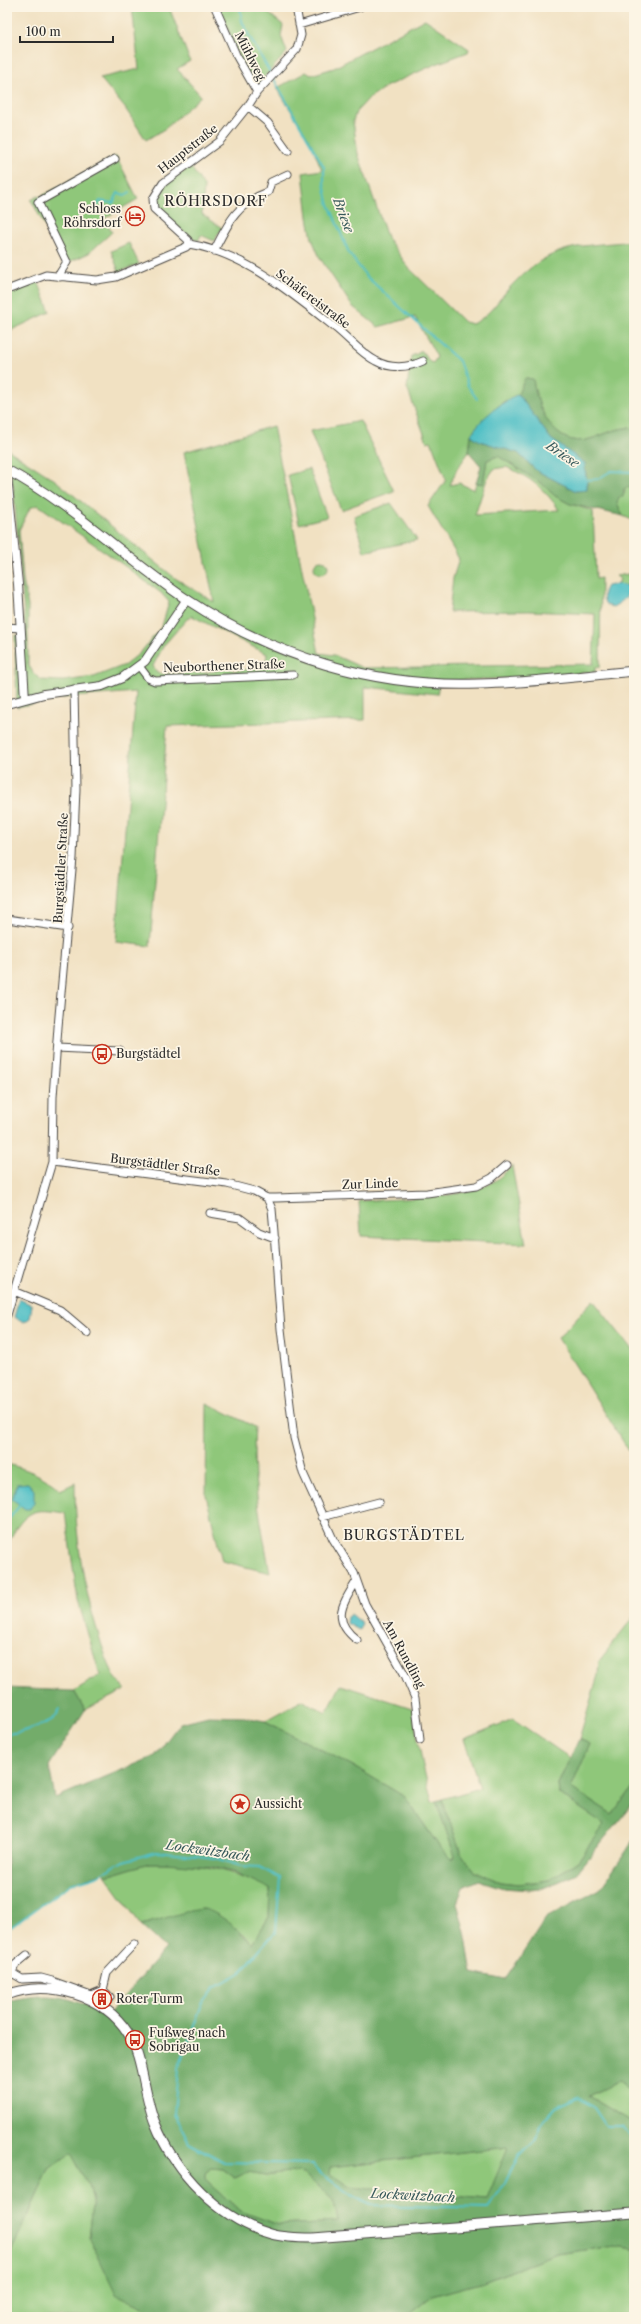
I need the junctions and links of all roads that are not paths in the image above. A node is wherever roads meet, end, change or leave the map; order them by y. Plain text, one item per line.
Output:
1 (215, 7) edge
2 (296, 7) edge
3 (360, 7) edge
4 (299, 25) junction
5 (257, 92) junction
6 (248, 106) junction
7 (288, 151) dead end
8 (115, 159) dead end
9 (288, 174) dead end
10 (188, 244) junction
11 (214, 251) junction
12 (60, 277) junction
13 (7, 290) edge
14 (423, 361) dead end
15 (7, 470) edge
16 (7, 476) edge
17 (187, 599) junction
18 (7, 627) edge
19 (20, 628) junction
20 (139, 666) junction
21 (634, 671) edge
22 (293, 675) dead end
23 (74, 689) junction
24 (25, 699) junction
25 (7, 704) edge
26 (7, 919) edge
27 (68, 928) junction
28 (57, 1048) junction
29 (120, 1051) dead end
30 (52, 1162) junction
31 (506, 1165) dead end
32 (267, 1198) junction
33 (210, 1214) dead end
34 (275, 1238) junction
35 (14, 1291) junction
36 (7, 1315) edge
37 (87, 1333) dead end
38 (379, 1502) dead end
39 (322, 1517) junction
40 (356, 1582) junction
41 (357, 1640) dead end
42 (420, 1740) dead end
43 (134, 1944) dead end
44 (27, 1955) dead end
45 (10, 1976) edge
46 (103, 1990) junction
47 (7, 1995) edge
48 (103, 2009) junction
49 (634, 2213) edge

1 - 5 street, Mühlweg
2 - 4 street, Hauptstraße
3 - 4 street
4 - 5 street, Hauptstraße
5 - 6 street, Hauptstraße
6 - 7 street
6 - 10 street, Hauptstraße
8 - 12 street
9 - 11 street
10 - 11 street, Schäfereistraße
10 - 12 street
11 - 14 street, Schäfereistraße
12 - 13 street
15 - 17 main road
16 - 19 street
17 - 20 street, Neuborthener Straße
17 - 21 main road
18 - 19 street
19 - 24 street
20 - 22 street, Neuborthener Straße
20 - 23 street, Neuborthener Straße
23 - 24 street, Neuborthener Straße
23 - 27 street, Burgstädtler Straße
24 - 25 street, Neuborthener Straße
26 - 27 street
27 - 28 street, Burgstädtler Straße
28 - 29 street
28 - 30 street, Burgstädtler Straße
30 - 32 street, Burgstädtler Straße
30 - 35 street
31 - 32 street, Zur Linde
32 - 34 street
33 - 34 street
34 - 39 street
35 - 36 street
35 - 37 street
38 - 39 street
39 - 40 street, Am Rundling
40 - 41 street
40 - 42 street, Am Rundling
43 - 46 street
44 - 45 street
45 - 46 street
46 - 48 street
47 - 48 main road
48 - 49 main road

